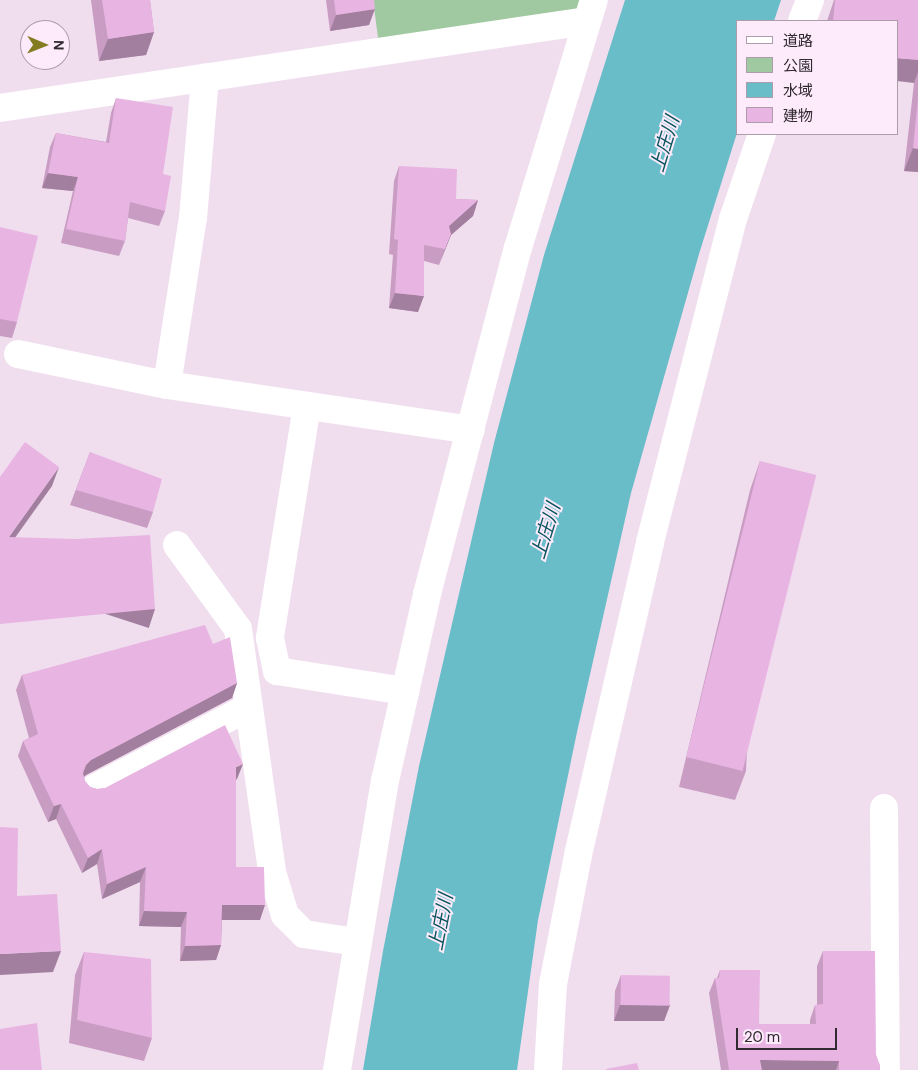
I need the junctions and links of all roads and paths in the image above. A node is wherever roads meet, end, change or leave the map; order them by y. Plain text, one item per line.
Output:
1 (810, 0) edge
2 (591, 10) edge
3 (802, 20) edge
4 (205, 78) junction
5 (0, 108) edge
6 (762, 135) edge
7 (18, 354) dead end
8 (167, 385) junction
9 (306, 406) junction
10 (471, 430) junction
11 (178, 545) dead end
12 (405, 691) junction
13 (249, 707) junction
14 (93, 789) edge
15 (884, 808) dead end
16 (356, 942) junction
17 (337, 1070) edge
18 (548, 1070) edge
19 (886, 1070) edge

1 - 3 street
2 - 4 street
2 - 10 street
4 - 5 street
4 - 8 street
6 - 18 street
7 - 8 street
8 - 9 street
9 - 10 street
9 - 12 street
10 - 12 street
11 - 13 street
12 - 16 street
13 - 14 street
13 - 16 street
15 - 19 street
16 - 17 street

